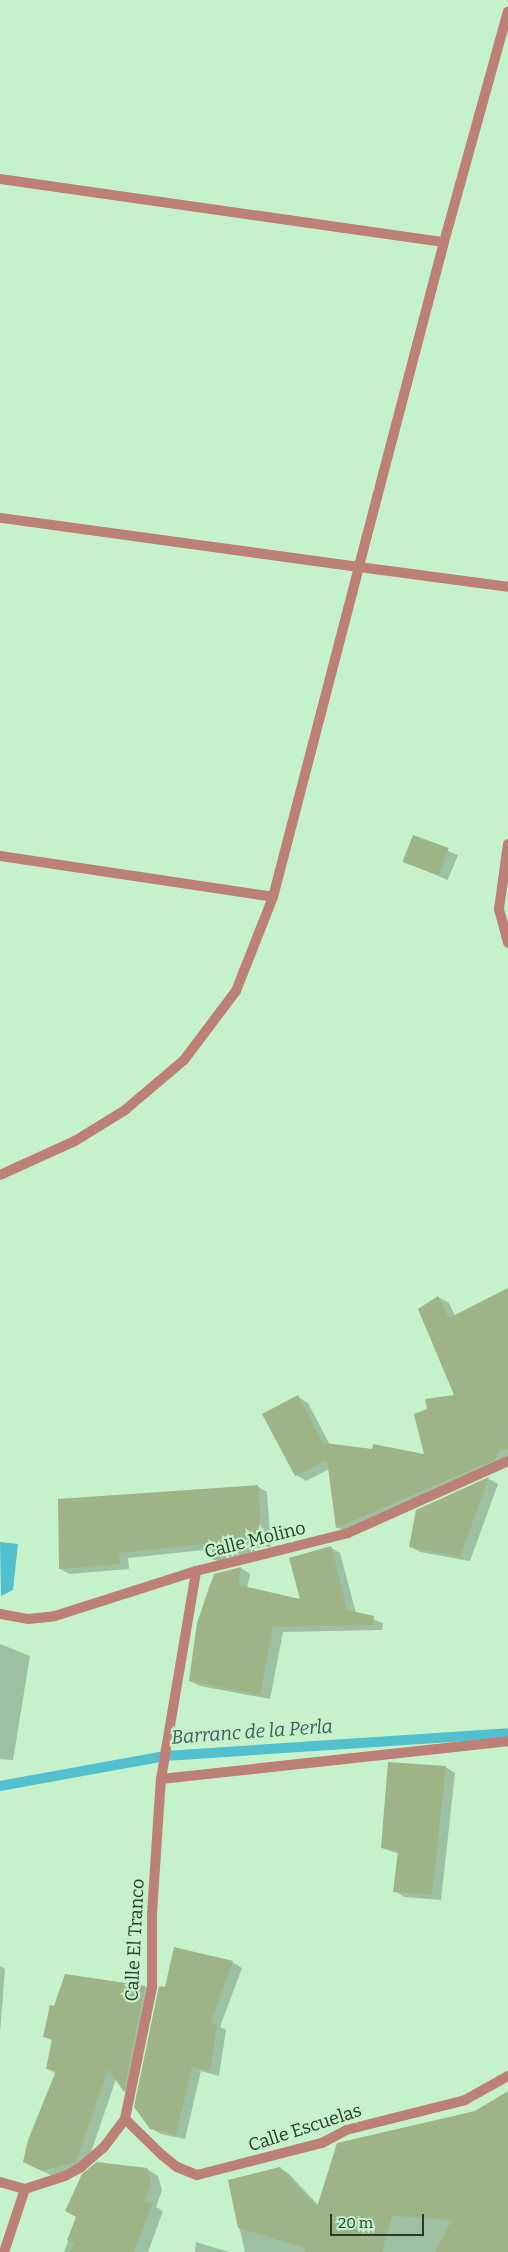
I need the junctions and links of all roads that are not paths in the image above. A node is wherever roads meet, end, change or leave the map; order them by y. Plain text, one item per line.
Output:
1 (508, 12) edge
2 (0, 179) edge
3 (444, 242) junction
4 (0, 518) edge
5 (359, 567) junction
6 (508, 587) edge
7 (508, 844) edge
8 (0, 856) edge
9 (273, 897) junction
10 (508, 943) edge
11 (0, 1175) edge
12 (508, 1461) edge
13 (196, 1571) junction
14 (0, 1614) edge
15 (508, 1741) edge
16 (161, 1780) junction
17 (508, 2076) edge
18 (125, 2119) junction
19 (0, 2182) edge
20 (25, 2189) junction
21 (4, 2252) edge

1 - 3 street
2 - 3 street
3 - 5 street
4 - 5 street
5 - 6 street
5 - 9 street
7 - 10 street
8 - 9 street
9 - 11 street
12 - 13 street, Calle Molino
13 - 14 street, Calle Molino
13 - 16 street, Calle El Tranco
15 - 16 street
16 - 18 street, Calle El Tranco
17 - 18 street, Calle Escuelas
18 - 20 street, Calle El Tranco
19 - 20 street
20 - 21 street

